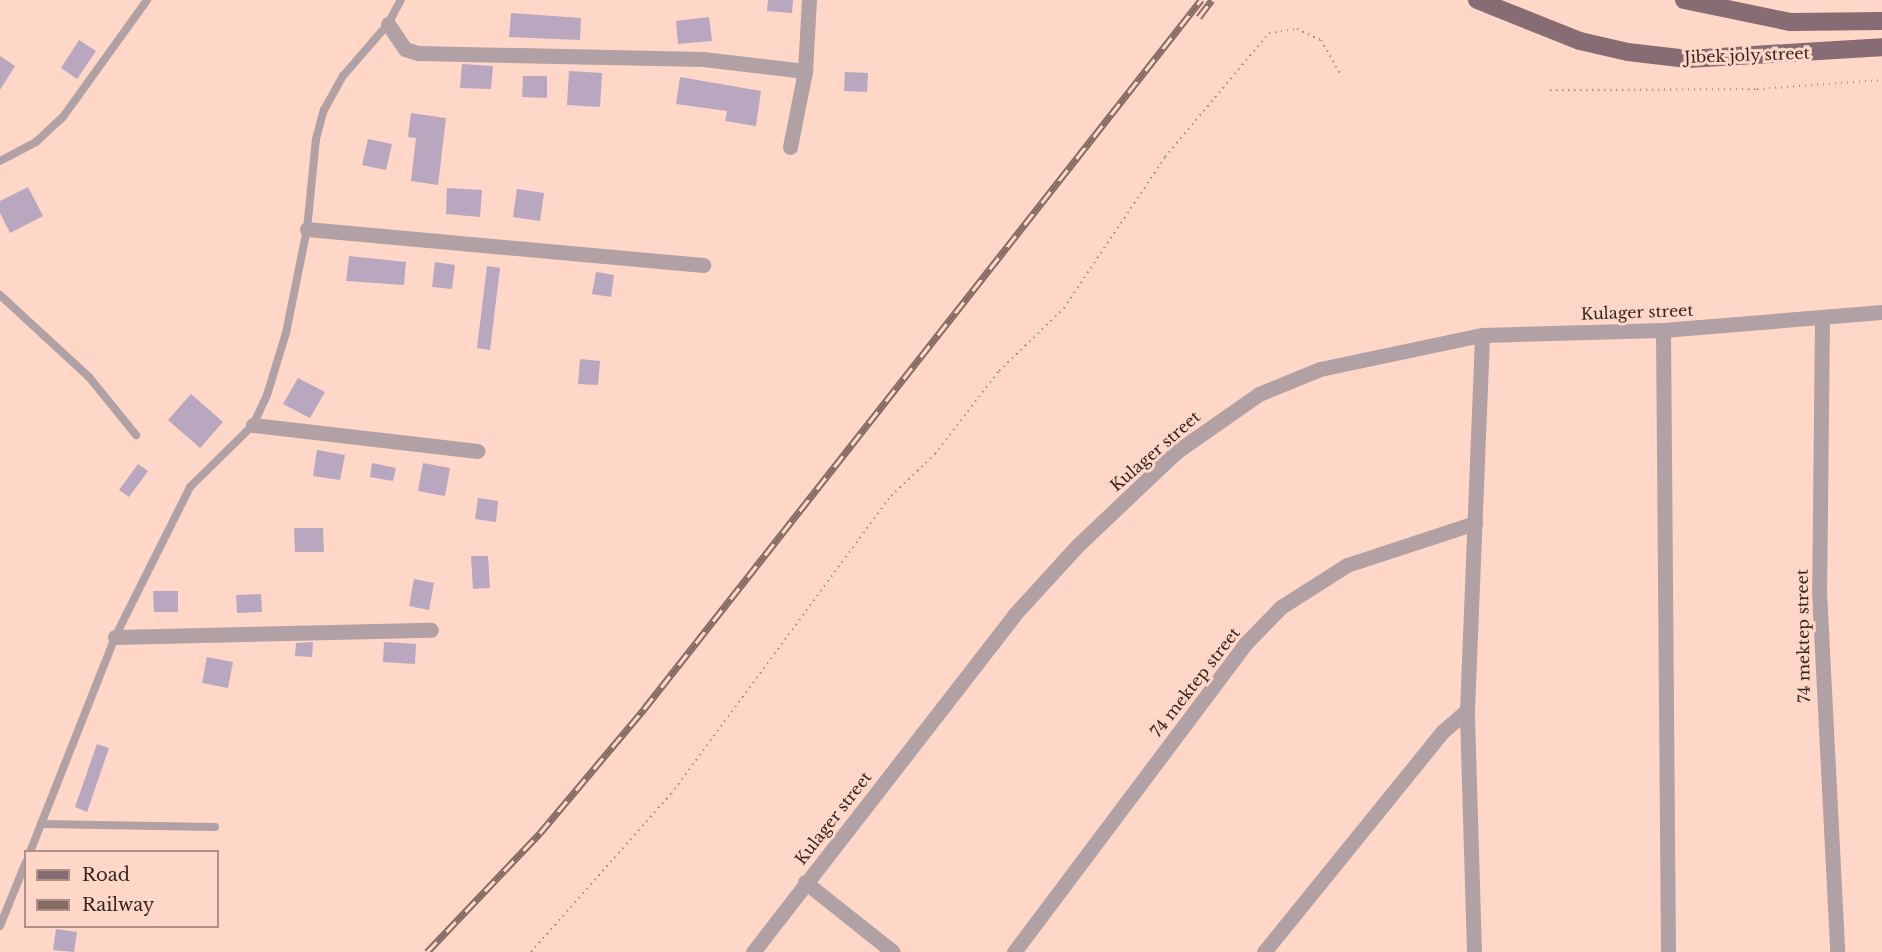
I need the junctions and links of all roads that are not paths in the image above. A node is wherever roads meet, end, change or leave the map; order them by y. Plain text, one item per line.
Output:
1 (147, 0) edge
2 (401, 0) edge
3 (809, 0) edge
4 (1477, 0) edge
5 (1684, 0) edge
6 (1882, 21) edge
7 (388, 24) junction
8 (1882, 47) edge
9 (805, 71) junction
10 (790, 147) dead end
11 (0, 161) edge
12 (307, 229) junction
13 (703, 265) dead end
14 (0, 295) edge
15 (1882, 312) edge
16 (1822, 318) junction
17 (1663, 330) junction
18 (1482, 335) junction
19 (253, 425) junction
20 (136, 435) dead end
21 (478, 451) dead end
22 (1474, 523) junction
23 (431, 630) dead end
24 (115, 638) junction
25 (1467, 710) junction
26 (41, 824) junction
27 (215, 827) dead end
28 (31, 850) edge
29 (24, 867) edge
30 (805, 882) junction
31 (0, 926) edge
32 (753, 952) edge
33 (893, 952) edge
34 (1014, 952) edge
35 (1264, 952) edge
36 (1474, 952) edge
37 (1668, 952) edge
38 (1837, 952) edge

1 - 11 lane
2 - 7 lane
3 - 9 street
4 - 8 main road, Jibek joly street
5 - 6 main road, Jibek joly street
7 - 9 street
7 - 12 lane
9 - 10 street
12 - 13 street
12 - 19 lane
14 - 20 lane
15 - 16 street, Kulager street
16 - 17 street, Kulager street
16 - 38 street, 74 mektep street
17 - 18 street, Kulager street
17 - 37 street
18 - 22 street
18 - 30 street, Kulager street
19 - 21 street
19 - 24 lane
22 - 25 street
22 - 34 street, 74 mektep street
23 - 24 street
24 - 26 lane
25 - 35 street
25 - 36 street
26 - 27 lane
26 - 28 lane
29 - 31 lane
30 - 32 street, Kulager street
30 - 33 street

